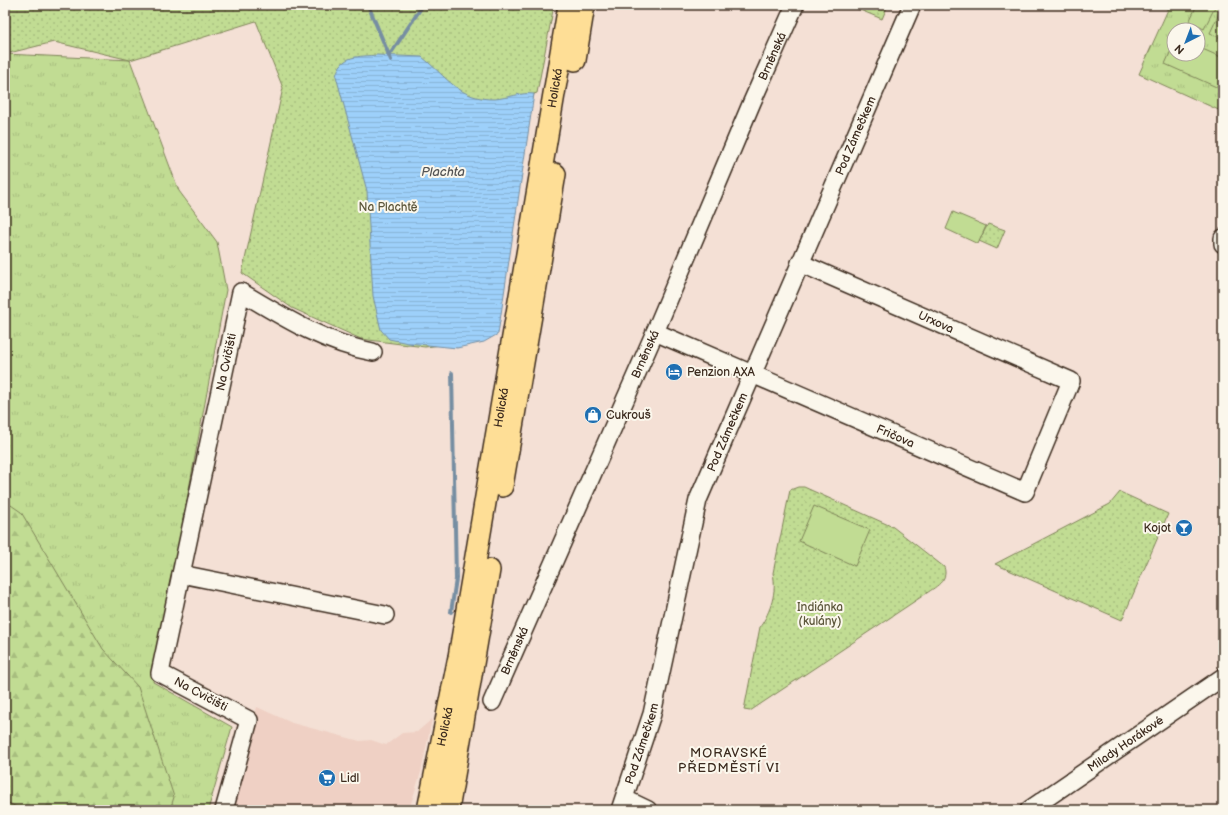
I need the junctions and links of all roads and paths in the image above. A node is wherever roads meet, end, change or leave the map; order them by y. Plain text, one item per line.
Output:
1 (569, 5) edge
2 (584, 5) edge
3 (795, 5) edge
4 (912, 5) edge
5 (1223, 238) edge
6 (1223, 244) edge
7 (800, 262) junction
8 (655, 332) junction
9 (373, 352) dead end
10 (751, 374) junction
11 (1071, 381) joint
12 (181, 574) junction
13 (385, 615) dead end
14 (1223, 677) edge
15 (492, 702) dead end
16 (622, 805) edge
17 (224, 810) edge
18 (428, 810) edge
19 (448, 810) edge
20 (648, 810) edge
21 (1029, 810) edge

1 - 18 main road, Holická
2 - 19 main road, Holická
3 - 8 street, Brněnská
4 - 7 street, Pod Zámečkem
5 - 6 street
7 - 10 street, Pod Zámečkem
7 - 11 street, Urxova
8 - 10 street, Fričova
8 - 15 street, Brněnská
9 - 12 street, Na Cvičišti
10 - 11 street, Fričova
10 - 16 street, Pod Zámečkem
12 - 13 street
12 - 17 street, Na Cvičišti
14 - 21 street, Milady Horákové
16 - 20 street

